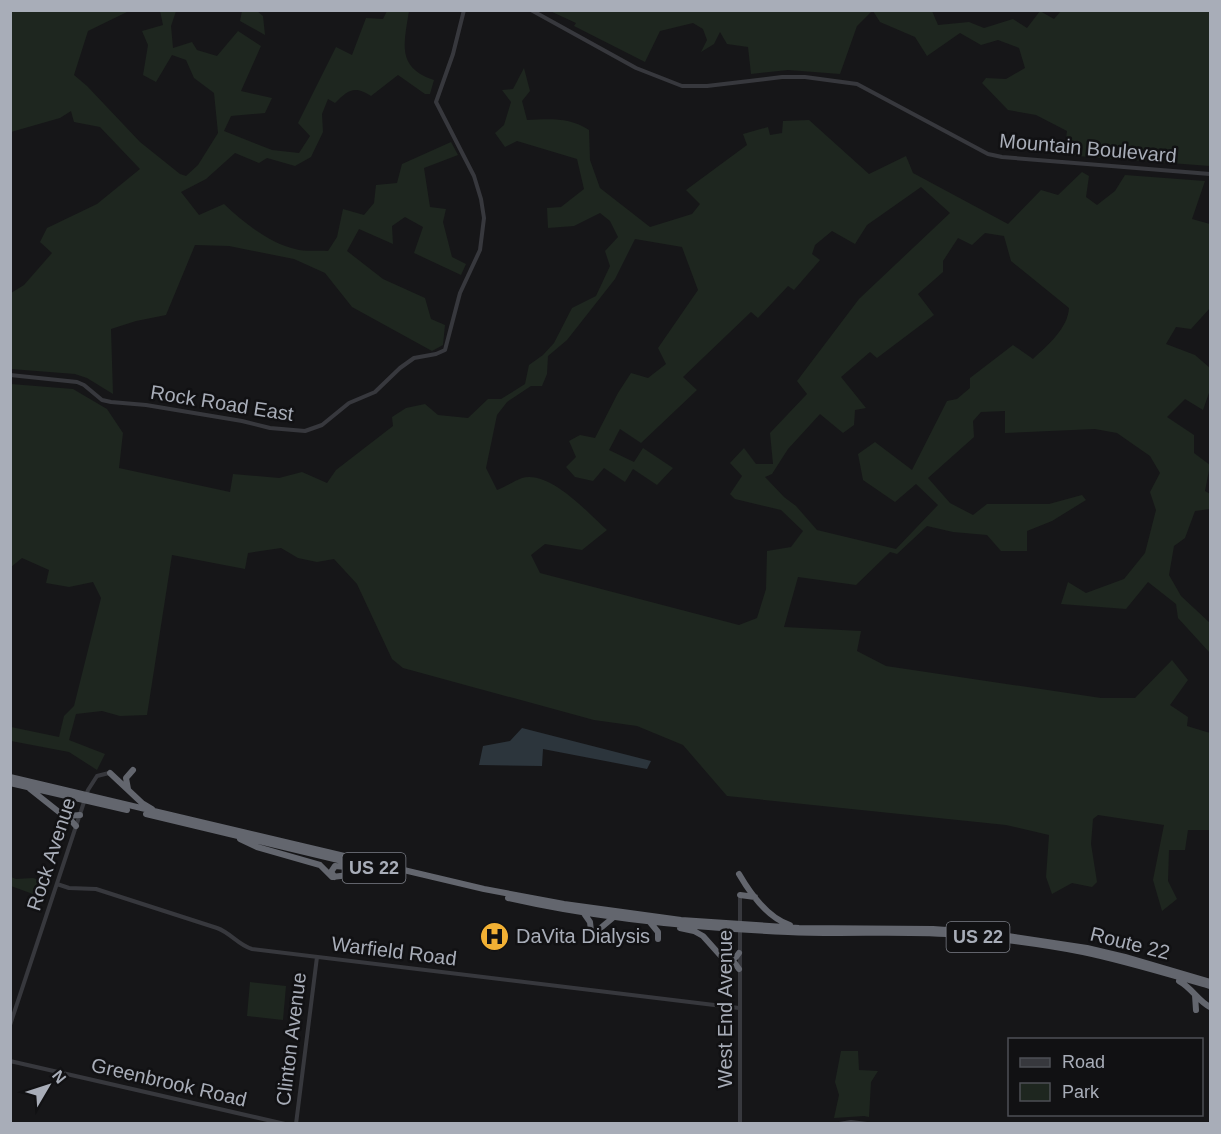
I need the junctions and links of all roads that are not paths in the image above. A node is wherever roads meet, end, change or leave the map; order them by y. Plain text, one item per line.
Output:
1 (464, 10) edge
2 (531, 10) edge
3 (1210, 174) edge
4 (10, 375) edge
5 (133, 770) dead end
6 (110, 773) joint
7 (10, 777) edge
8 (10, 783) edge
9 (24, 786) junction
10 (128, 790) junction
11 (86, 797) junction
12 (164, 814) junction
13 (80, 815) junction
14 (67, 816) junction
15 (76, 826) junction
16 (235, 835) junction
17 (383, 870) junction
18 (739, 874) dead end
19 (350, 875) dead end
20 (336, 877) junction
21 (57, 884) junction
22 (740, 895) joint
23 (756, 897) junction
24 (583, 912) junction
25 (615, 916) junction
26 (649, 921) junction
27 (665, 923) junction
28 (740, 926) junction
29 (799, 928) junction
30 (658, 939) dead end
31 (739, 953) junction
32 (317, 957) junction
33 (730, 960) junction
34 (739, 969) junction
35 (1170, 975) junction
36 (1210, 982) edge
37 (1210, 986) edge
38 (1195, 995) junction
39 (1210, 1007) edge
40 (739, 1008) junction
41 (1196, 1010) dead end
42 (10, 1025) edge
43 (10, 1061) edge
44 (285, 1124) edge
45 (296, 1124) edge
46 (740, 1124) edge
47 (839, 1124) edge
48 (867, 1124) edge

1 - 4 street, Rock Road East
2 - 3 street, Mountain Boulevard
5 - 10 highway
6 - 10 highway
6 - 11 street, Rock Avenue
7 - 11 highway, US 22
8 - 9 highway, US 22
9 - 11 highway, US 22
9 - 14 highway
10 - 12 highway
11 - 12 highway, US 22
11 - 13 street, Rock Avenue
11 - 16 highway, US 22
12 - 28 highway, US 22
13 - 14 highway
13 - 15 street, Rock Avenue
14 - 15 highway
15 - 21 street, Rock Avenue
16 - 17 highway, US 22
16 - 20 highway
17 - 20 highway
17 - 24 highway, US 22
18 - 23 highway
19 - 20 highway
21 - 32 street, Warfield Road
21 - 42 street, Rock Avenue
22 - 23 highway
22 - 28 street, West End Avenue
23 - 29 highway
24 - 25 highway, US 22
24 - 25 highway
25 - 26 highway, US 22
26 - 27 highway, US 22
26 - 30 highway
27 - 28 highway, US 22
27 - 33 highway
28 - 29 highway, US 22
28 - 31 street, West End Avenue
28 - 35 highway, US 22
29 - 36 highway, Route 22 / US 22
31 - 33 highway
31 - 34 street, West End Avenue
32 - 40 street, Warfield Road
32 - 45 street, Clinton Avenue
33 - 34 highway
34 - 40 street, West End Avenue
35 - 37 highway, US 22
35 - 38 highway
38 - 39 highway
38 - 41 highway
40 - 46 street, West End Avenue
43 - 44 street, Greenbrook Road
47 - 48 street

